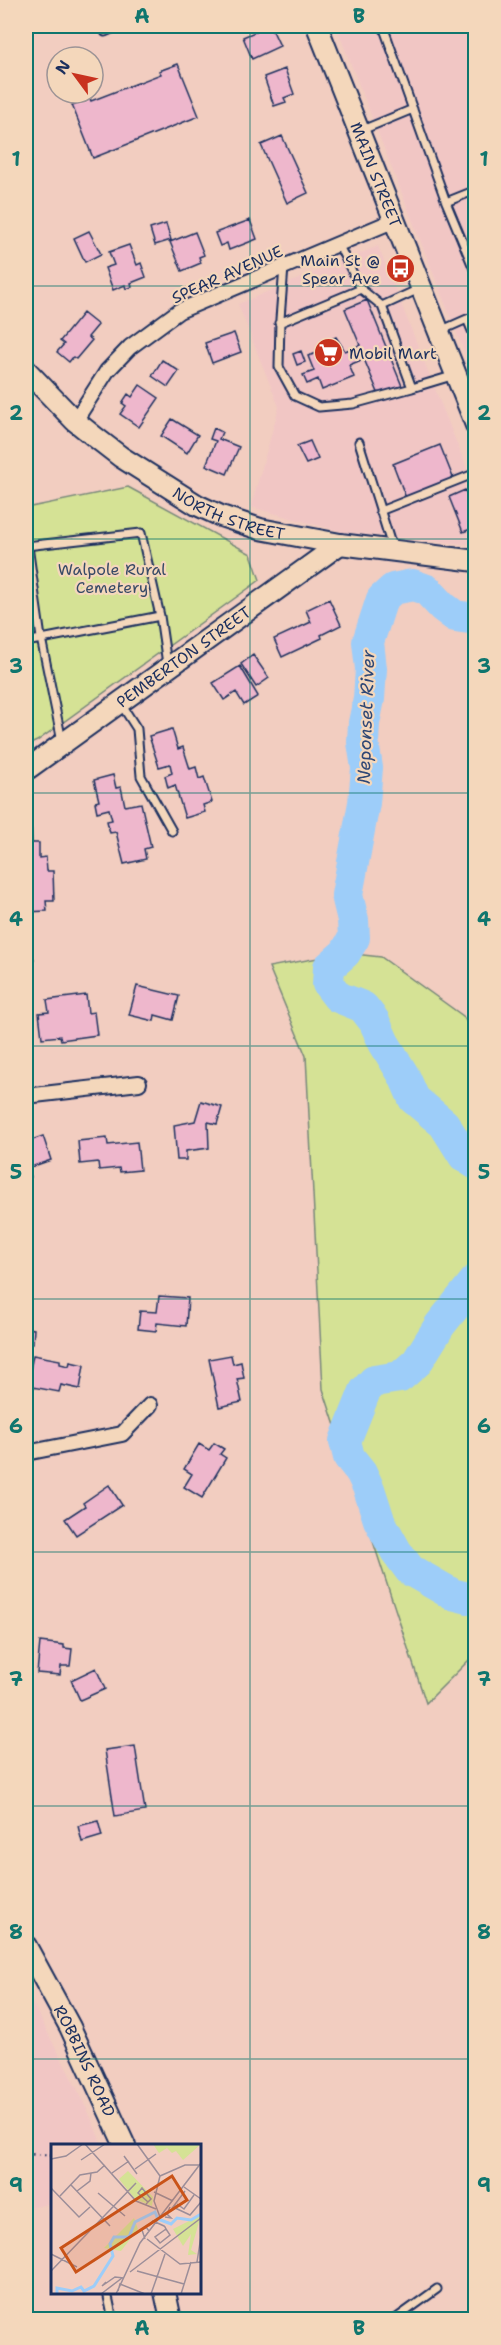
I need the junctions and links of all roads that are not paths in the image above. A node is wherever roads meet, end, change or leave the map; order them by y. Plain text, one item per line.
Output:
1 (102, 26) edge
2 (119, 26) edge
3 (317, 26) edge
4 (383, 26) edge
5 (413, 109) junction
6 (359, 131) junction
7 (476, 190) edge
8 (446, 202) junction
9 (395, 220) junction
10 (338, 244) junction
11 (284, 267) junction
12 (476, 274) edge
13 (422, 288) junction
14 (361, 289) junction
15 (382, 306) junction
16 (476, 316) edge
17 (467, 319) junction
18 (279, 323) junction
19 (439, 331) junction
20 (476, 340) edge
21 (26, 370) edge
22 (456, 375) junction
23 (412, 387) junction
24 (474, 414) edge
25 (75, 421) junction
26 (359, 442) dead end
27 (476, 473) edge
28 (380, 511) junction
29 (340, 543) junction
30 (27, 546) edge
31 (392, 549) junction
32 (476, 561) edge
33 (160, 616) junction
34 (41, 638) junction
35 (26, 642) edge
36 (167, 668) junction
37 (119, 702) junction
38 (476, 725) edge
39 (63, 743) junction
40 (476, 764) edge
41 (26, 770) edge
42 (172, 831) dead end
43 (139, 1083) dead end
44 (26, 1096) edge
45 (150, 1405) dead end
46 (26, 1453) edge
47 (26, 1946) edge
48 (125, 2144) edge
49 (437, 2289) dead end
50 (107, 2294) edge
51 (165, 2294) edge
52 (113, 2319) edge
53 (171, 2319) edge
54 (394, 2319) edge

1 - 2 lane
3 - 6 street, MAIN STREET
4 - 5 lane
5 - 6 lane
5 - 8 lane
6 - 9 street, MAIN STREET
7 - 8 lane
8 - 12 lane
9 - 10 street, SPEAR AVENUE
9 - 13 street, MAIN STREET
10 - 11 street, SPEAR AVENUE
10 - 14 lane
11 - 18 lane
11 - 25 street, SPEAR AVENUE
13 - 15 lane
13 - 19 street, MAIN STREET
14 - 15 lane
14 - 18 lane
15 - 23 lane
16 - 17 lane
17 - 19 lane
17 - 20 lane
18 - 23 lane
19 - 22 street, MAIN STREET
21 - 25 street, NORTH STREET
22 - 23 lane
22 - 24 street, MAIN STREET
25 - 29 street, NORTH STREET
26 - 28 lane
27 - 28 lane
28 - 31 lane
29 - 31 street, NORTH STREET
29 - 36 street, PEMBERTON STREET
30 - 33 lane
30 - 34 lane
31 - 32 street, NORTH STREET
33 - 34 lane
33 - 36 lane
34 - 35 lane
34 - 39 lane
36 - 37 street, PEMBERTON STREET
37 - 39 street, PEMBERTON STREET
37 - 42 lane
38 - 40 lane
39 - 41 street, PEMBERTON STREET
43 - 44 street
45 - 46 street
47 - 48 street, ROBBINS ROAD
49 - 54 lane
50 - 52 lane
51 - 53 street

